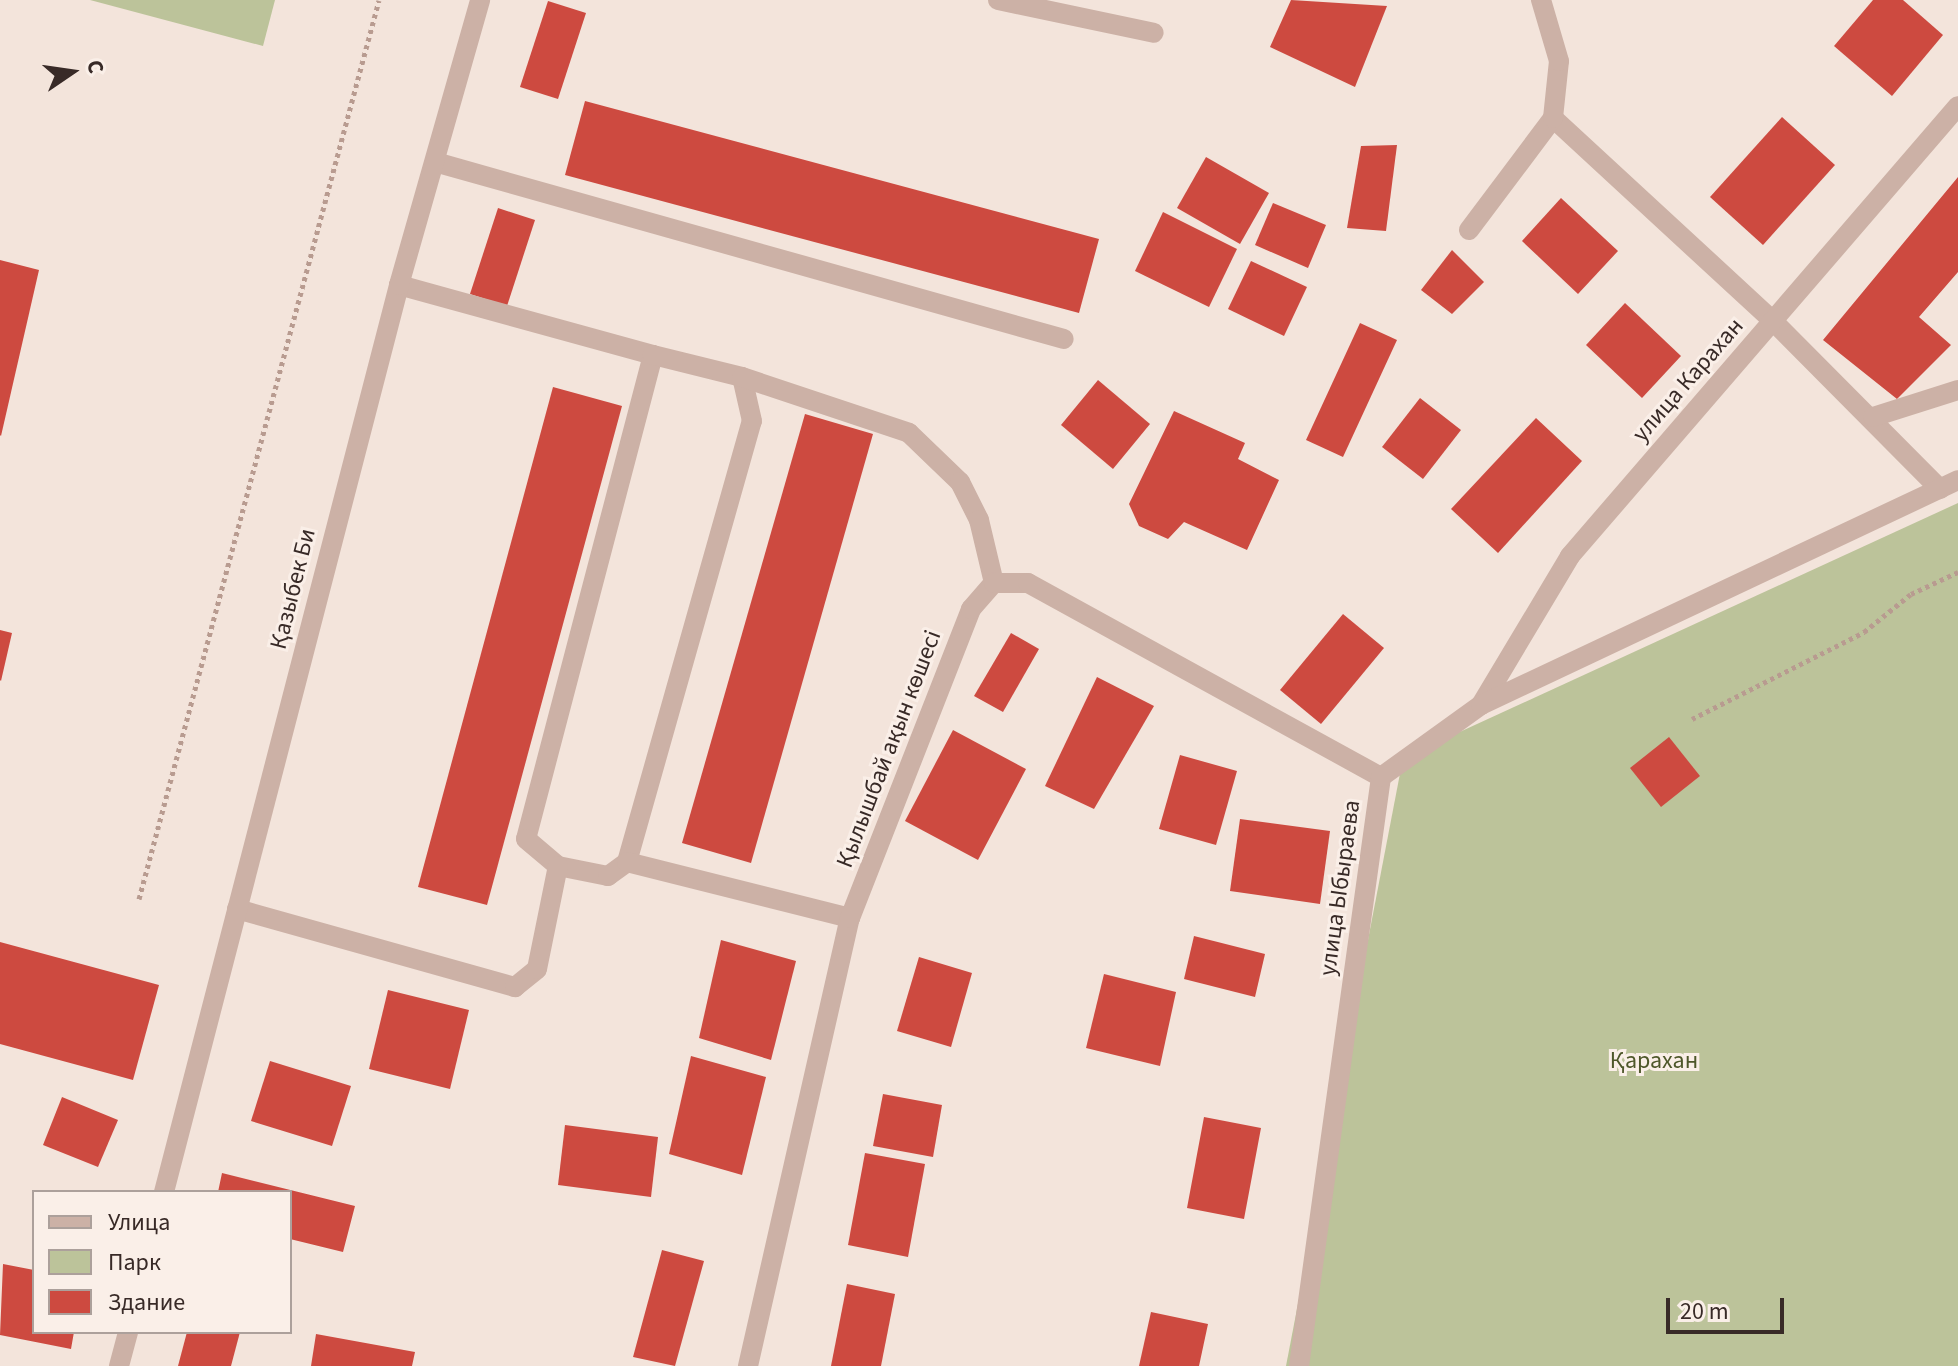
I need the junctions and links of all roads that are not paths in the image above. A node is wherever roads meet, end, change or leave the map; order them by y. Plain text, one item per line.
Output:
1 (480, 0) edge
2 (998, 0) edge
3 (1541, 0) edge
4 (1154, 33) dead end
5 (1958, 106) edge
6 (1553, 118) junction
7 (435, 162) junction
8 (1469, 230) dead end
9 (399, 285) junction
10 (1773, 321) junction
11 (1064, 339) dead end
12 (653, 355) junction
13 (742, 377) junction
14 (1958, 390) edge
15 (1873, 417) junction
16 (1949, 484) edge
17 (994, 583) junction
18 (1481, 705) junction
19 (1381, 777) junction
20 (627, 862) junction
21 (558, 866) junction
22 (237, 909) junction
23 (850, 918) junction
24 (165, 1190) edge
25 (127, 1334) edge
26 (119, 1366) edge
27 (748, 1366) edge
28 (1299, 1366) edge

1 - 7 street, Қазыбек Би
2 - 4 street
3 - 6 street
5 - 10 street, улица Карахан
6 - 8 street
6 - 10 street
7 - 9 street, Қазыбек Би
7 - 11 street
9 - 12 street
9 - 22 street, Қазыбек Би
10 - 15 street
10 - 18 street, улица Карахан
12 - 13 street
12 - 21 street
13 - 17 street
13 - 20 street
14 - 15 street
15 - 16 street
16 - 18 street, улица Ыбыраева
17 - 19 street
17 - 23 street, Қылышбай ақын көшесі
18 - 19 street, улица Ыбыраева
19 - 28 street, улица Ыбыраева
20 - 21 street
20 - 23 street
21 - 22 street
22 - 24 street, Қазыбек Би
23 - 27 street, Қылышбай ақын көшесі
25 - 26 street

